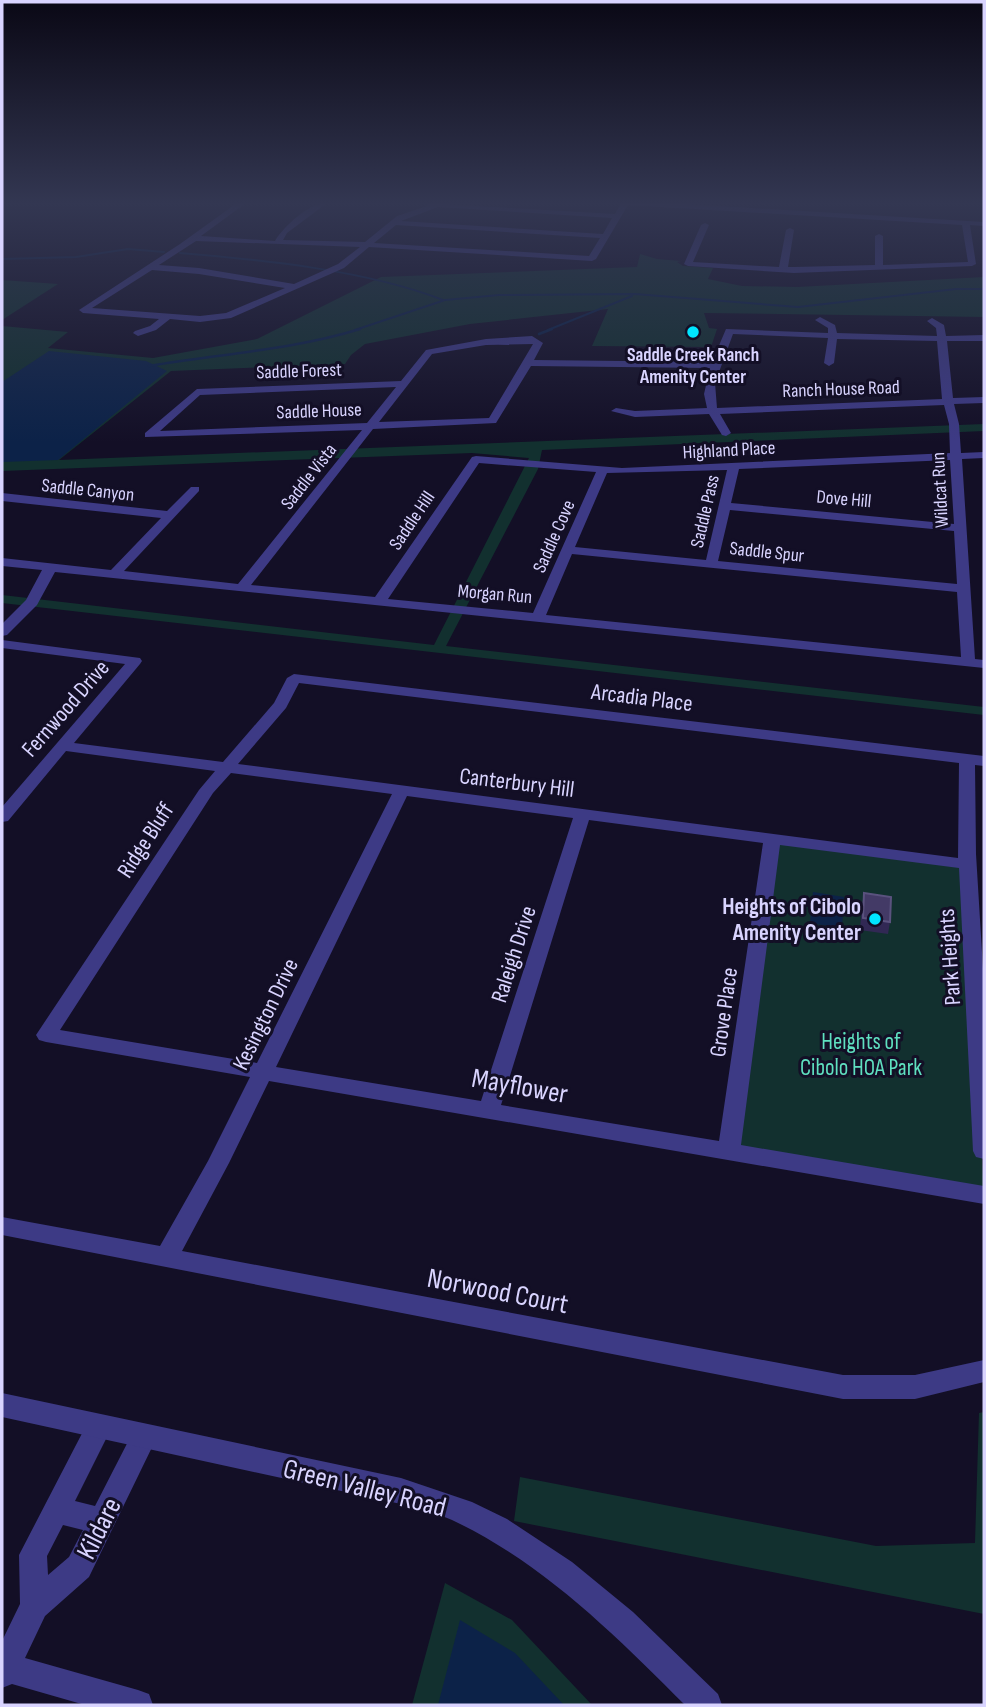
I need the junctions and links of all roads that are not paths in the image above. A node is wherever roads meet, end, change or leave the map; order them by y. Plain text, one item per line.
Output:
1 (125, 283) edge
2 (270, 283) edge
3 (306, 283) edge
4 (297, 287) junction
5 (167, 317) junction
6 (820, 320) dead end
7 (932, 321) dead end
8 (138, 333) dead end
9 (834, 335) junction
10 (943, 339) junction
11 (984, 340) edge
12 (527, 363) junction
13 (829, 363) dead end
14 (717, 365) junction
15 (403, 384) junction
16 (984, 400) edge
17 (950, 401) junction
18 (616, 411) dead end
19 (711, 411) junction
20 (370, 426) junction
21 (726, 433) dead end
22 (149, 435) joint
23 (984, 455) edge
24 (954, 456) junction
25 (476, 459) joint
26 (734, 466) junction
27 (602, 471) junction
28 (195, 489) dead end
29 (2, 497) edge
30 (724, 506) junction
31 (170, 515) junction
32 (959, 528) junction
33 (568, 550) junction
34 (2, 562) edge
35 (711, 565) junction
36 (51, 568) junction
37 (114, 575) junction
38 (241, 589) junction
39 (963, 589) junction
40 (378, 603) junction
41 (539, 616) junction
42 (2, 632) edge
43 (2, 644) edge
44 (968, 662) junction
45 (984, 664) edge
46 (294, 678) joint
47 (61, 746) junction
48 (976, 760) edge
49 (225, 766) junction
50 (402, 790) junction
51 (583, 813) junction
52 (2, 817) edge
53 (772, 838) junction
54 (967, 864) junction
55 (981, 1011) edge
56 (46, 1035) joint
57 (264, 1072) junction
58 (489, 1110) junction
59 (729, 1150) junction
60 (984, 1151) edge
61 (984, 1195) edge
62 (2, 1226) edge
63 (166, 1257) junction
64 (984, 1371) edge
65 (2, 1405) edge
66 (99, 1427) junction
67 (144, 1437) junction
68 (55, 1510) junction
69 (103, 1521) junction
70 (35, 1606) junction
71 (3, 1670) edge
72 (138, 1705) edge
73 (706, 1705) edge

1 - 5 street
2 - 4 street
3 - 4 street
4 - 5 street
5 - 8 street
6 - 9 street
7 - 10 street, Wildcat Run
9 - 10 street
9 - 13 street
9 - 14 street
10 - 11 street
10 - 17 street, Wildcat Run
12 - 14 street
12 - 15 street, Saddle Vista
12 - 20 street, Saddle House
14 - 19 street
15 - 20 street, Saddle Vista
15 - 22 street, Saddle Forest
16 - 17 street, Ranch House Road
17 - 19 street, Ranch House Road
17 - 24 street, Wildcat Run
18 - 19 street, Ranch House Road
19 - 21 street
20 - 22 street, Saddle House
20 - 38 street, Saddle Vista
23 - 24 street, Highland Place
24 - 26 street, Highland Place
24 - 32 street, Wildcat Run
25 - 27 street, Highland Place
25 - 40 street, Saddle Hill
26 - 27 street, Highland Place
26 - 30 street, Saddle Pass
27 - 33 street, Saddle Cove
28 - 31 street
29 - 31 street, Saddle Canyon
30 - 32 street, Dove Hill
30 - 35 street, Saddle Pass
31 - 37 street
32 - 39 street, Wildcat Run
33 - 35 street, Saddle Spur
33 - 41 street, Saddle Cove
34 - 36 street, Morgan Run
35 - 39 street, Saddle Spur
36 - 37 street, Morgan Run
36 - 42 street
37 - 38 street, Morgan Run
38 - 40 street, Morgan Run
39 - 44 street, Wildcat Run
40 - 41 street, Morgan Run
41 - 44 street, Morgan Run
43 - 47 street, Fernwood Drive
44 - 45 street, Morgan Run
46 - 48 street, Arcadia Place
46 - 49 street, Ridge Bluff
47 - 49 street, Canterbury Hill
47 - 52 street, Fernwood Drive
48 - 54 street, Park Heights
49 - 50 street, Canterbury Hill
49 - 56 street, Ridge Bluff
50 - 51 street, Canterbury Hill
50 - 57 street, Kesington Drive
51 - 53 street, Canterbury Hill
51 - 58 street, Raleigh Drive
53 - 54 street, Canterbury Hill
53 - 59 street, Grove Place
54 - 55 street, Park Heights
55 - 60 street, Park Heights
56 - 57 street, Mayflower
57 - 58 street, Mayflower
57 - 63 street, Kesington Drive
58 - 59 street, Mayflower
59 - 61 street, Mayflower
62 - 63 street, Norwood Court
63 - 64 street, Norwood Court
65 - 66 street, Green Valley Road
66 - 67 street, Green Valley Road
66 - 68 street, Kildare
67 - 69 street, Kildare
67 - 73 street, Green Valley Road
68 - 69 street
68 - 70 street, Kildare
69 - 70 street, Kildare
70 - 71 street, Kildare
71 - 72 street

